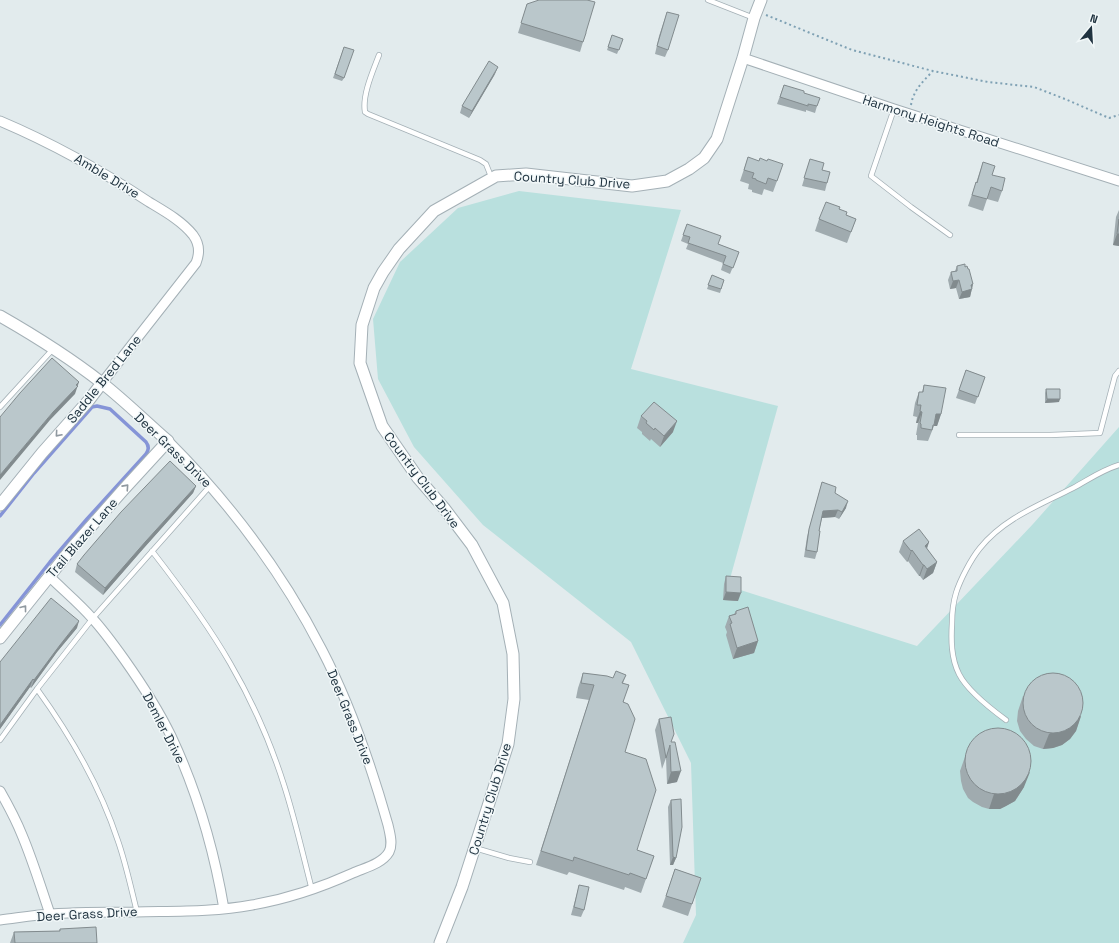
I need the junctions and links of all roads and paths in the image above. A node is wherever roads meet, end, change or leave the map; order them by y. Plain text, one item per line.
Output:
1 (708, 0) edge
2 (761, 0) edge
3 (756, 15) junction
4 (379, 55) dead end
5 (743, 58) junction
6 (933, 71) junction
7 (894, 109) junction
8 (910, 114) junction
9 (1119, 115) edge
10 (0, 121) edge
11 (492, 179) junction
12 (1119, 181) edge
13 (950, 235) dead end
14 (199, 249) joint
15 (0, 316) edge
16 (54, 348) junction
17 (1119, 371) edge
18 (102, 383) junction
19 (0, 407) edge
20 (959, 435) dead end
21 (168, 441) junction
22 (1119, 465) edge
23 (210, 485) junction
24 (0, 505) edge
25 (152, 551) junction
26 (49, 576) junction
27 (93, 618) junction
28 (0, 638) edge
29 (36, 689) junction
30 (1006, 720) dead end
31 (0, 740) edge
32 (0, 791) edge
33 (475, 848) junction
34 (530, 862) dead end
35 (312, 890) junction
36 (224, 909) junction
37 (137, 912) junction
38 (50, 914) junction
39 (0, 920) edge
40 (440, 943) edge

1 - 3 lane
2 - 3 street, Country Club Drive
3 - 5 street, Country Club Drive
3 - 6 path
4 - 11 lane
5 - 7 street, Harmony Heights Road
5 - 11 street, Country Club Drive
6 - 8 path
6 - 9 path
7 - 8 street, Harmony Heights Road
7 - 13 lane
8 - 12 street, Harmony Heights Road
10 - 14 street, Amble Drive
11 - 33 street, Country Club Drive
14 - 18 street, Saddle Bred Lane
15 - 16 street, Deer Grass Drive
16 - 18 street, Deer Grass Drive
16 - 19 lane
17 - 20 lane
18 - 21 street, Deer Grass Drive
18 -> 24 street, Saddle Bred Lane
21 - 23 street, Deer Grass Drive
26 -> 21 street, Trail Blazer Lane
22 - 30 lane
23 - 25 lane
23 - 35 street, Deer Grass Drive
25 - 27 lane
25 - 35 lane
26 - 27 street, Demler Drive
28 -> 26 street, Trail Blazer Lane
27 - 29 lane
27 - 36 street, Demler Drive
29 - 31 lane
29 - 37 lane
32 - 38 street
33 - 34 lane
33 - 40 street, Country Club Drive
35 - 36 street, Deer Grass Drive
36 - 37 street, Deer Grass Drive
37 - 38 street, Deer Grass Drive
38 - 39 street, Deer Grass Drive

